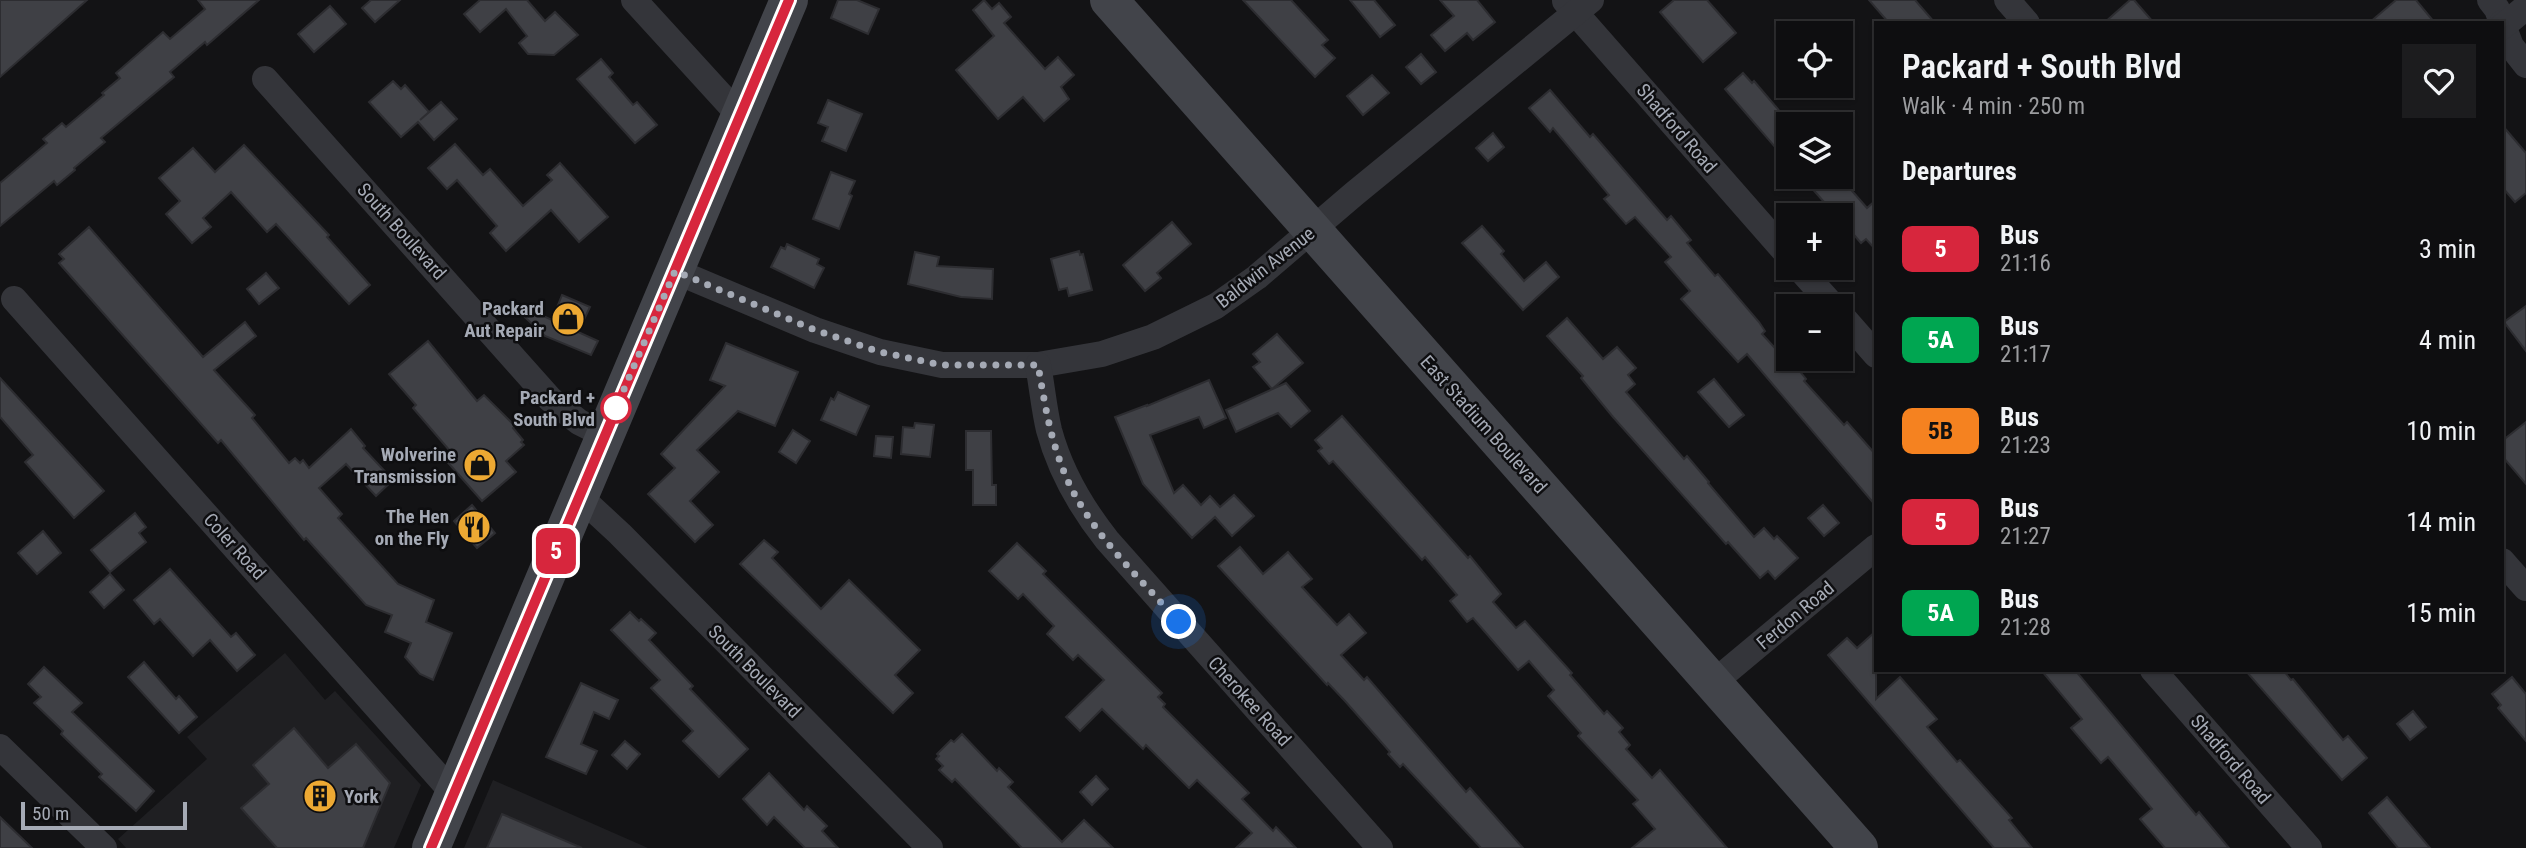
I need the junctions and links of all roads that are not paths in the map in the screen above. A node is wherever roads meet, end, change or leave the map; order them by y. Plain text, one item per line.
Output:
1 (634, 0) edge
2 (789, 0) edge
3 (1109, 0) edge
4 (2007, 0) edge
5 (2490, 0) edge
6 (1577, 4) edge
7 (2526, 8) edge
8 (2025, 21) edge
9 (2502, 21) edge
10 (2504, 24) edge
11 (2504, 28) edge
12 (2526, 65) edge
13 (265, 79) dead end
14 (739, 116) junction
15 (1312, 230) junction
16 (1776, 241) edge
17 (675, 271) junction
18 (1810, 280) edge
19 (1822, 294) edge
20 (14, 299) dead end
21 (1853, 329) edge
22 (1874, 353) edge
23 (1038, 365) junction
24 (605, 435) junction
25 (579, 496) junction
26 (1874, 549) edge
27 (2504, 563) edge
28 (2526, 588) edge
29 (2154, 672) edge
30 (1713, 683) junction
31 (0, 747) edge
32 (454, 794) junction
33 (104, 848) edge
34 (431, 848) edge
35 (930, 848) edge
36 (1380, 848) edge
37 (1859, 848) edge
38 (2309, 848) edge

1 - 14 street
2 - 14 main road
3 - 15 main road, East Stadium Boulevard
4 - 8 street
5 - 9 street
6 - 15 street, Baldwin Avenue
6 - 16 street, Shadford Road
7 - 10 street
11 - 12 street
13 - 24 street, South Boulevard
14 - 17 main road
15 - 23 street, Baldwin Avenue
15 - 30 main road, East Stadium Boulevard
17 - 23 street, Baldwin Avenue
17 - 24 main road
18 - 19 street
20 - 32 street, Coler Road
21 - 22 street
23 - 36 street, Cherokee Road
24 - 25 main road
25 - 32 main road
25 - 35 street, South Boulevard
26 - 30 street, Ferdon Road
27 - 28 street
29 - 38 street, Shadford Road
30 - 37 main road, East Stadium Boulevard
31 - 33 street
32 - 34 main road

